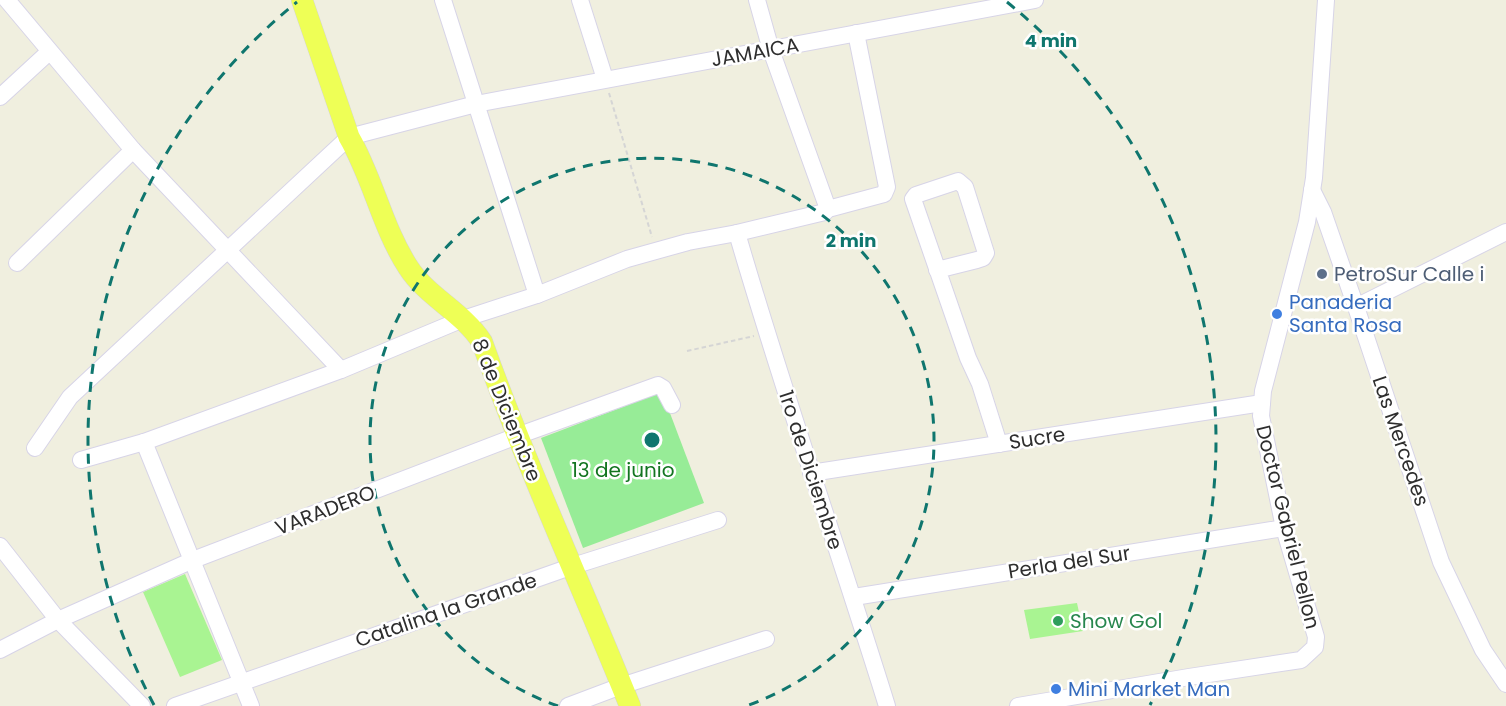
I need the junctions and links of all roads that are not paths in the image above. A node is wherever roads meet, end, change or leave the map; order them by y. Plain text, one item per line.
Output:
1 (7, 0) edge
2 (302, 0) edge
3 (443, 0) edge
4 (580, 0) edge
5 (757, 0) edge
6 (1035, 0) edge
7 (1326, 0) edge
8 (856, 33) junction
9 (771, 50) junction
10 (49, 52) junction
11 (605, 79) junction
12 (0, 97) edge
13 (476, 104) junction
14 (349, 137) junction
15 (133, 150) junction
16 (1312, 190) junction
17 (828, 208) junction
18 (1506, 232) edge
19 (737, 233) junction
20 (228, 250) junction
21 (17, 263) dead end
22 (938, 270) junction
23 (537, 295) junction
24 (1356, 307) junction
25 (463, 319) junction
26 (341, 370) junction
27 (1262, 403) junction
28 (672, 405) dead end
29 (517, 436) junction
30 (144, 442) junction
31 (999, 444) junction
32 (35, 448) dead end
33 (81, 460) dead end
34 (811, 473) junction
35 (718, 520) dead end
36 (1284, 528) junction
37 (0, 546) edge
38 (193, 560) junction
39 (573, 566) junction
40 (854, 597) junction
41 (58, 620) junction
42 (766, 639) dead end
43 (0, 650) edge
44 (241, 681) junction
45 (1506, 684) edge
46 (621, 686) junction
47 (142, 706) edge
48 (175, 706) edge
49 (251, 706) edge
50 (568, 706) edge
51 (630, 706) edge
52 (888, 706) edge
53 (1018, 706) edge

1 - 10 street
2 - 14 main road, 8 de Diciembre
3 - 13 street
4 - 11 street
5 - 9 street
6 - 8 street, JAMAICA
7 - 16 street, Doctor Gabriel Pellon
8 - 9 street, JAMAICA
8 - 17 street
9 - 11 street, JAMAICA
9 - 17 street
10 - 12 street
10 - 15 street
11 - 13 street, JAMAICA
13 - 14 street, JAMAICA
13 - 23 street
14 - 20 street
14 - 25 main road, 8 de Diciembre
15 - 20 street
15 - 21 street
16 - 24 street, Las Mercedes
16 - 27 street, Doctor Gabriel Pellon
17 - 19 street
18 - 24 street
19 - 23 street
19 - 34 street, 1ro de Diciembre
20 - 26 street
20 - 32 street
22 - 22 street
22 - 31 street
23 - 25 street
24 - 45 street, Las Mercedes
25 - 26 street
25 - 29 main road, 8 de Diciembre
26 - 30 street
27 - 31 street, Sucre
27 - 36 street, Doctor Gabriel Pellon
28 - 29 street, VARADERO
29 - 38 street, VARADERO
29 - 39 main road, 8 de Diciembre
30 - 33 street
30 - 38 street
31 - 34 street, Sucre
34 - 40 street, 1ro de Diciembre
35 - 39 street, Catalina la Grande
36 - 40 street, Perla del Sur
36 - 53 street, Doctor Gabriel Pellon
37 - 41 street
38 - 41 street, VARADERO
38 - 44 street
39 - 44 street, Catalina la Grande
39 - 46 main road, 8 de Diciembre
40 - 52 street, 1ro de Diciembre
41 - 43 street, VARADERO
41 - 47 street
42 - 46 street
44 - 48 street, Catalina la Grande
44 - 49 street
46 - 50 street
46 - 51 main road, 8 de Diciembre

